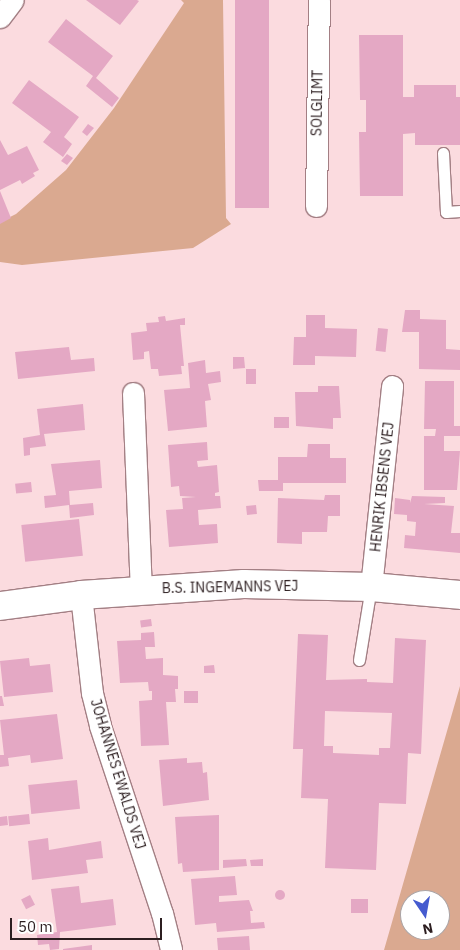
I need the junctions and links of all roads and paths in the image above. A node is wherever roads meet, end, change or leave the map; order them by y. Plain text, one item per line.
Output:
1 (14, 0) edge
2 (318, 0) edge
3 (0, 17) edge
4 (443, 153) dead end
5 (316, 206) dead end
6 (460, 211) edge
7 (392, 386) dead end
8 (133, 393) dead end
9 (371, 587) junction
10 (141, 590) junction
11 (81, 595) junction
12 (460, 595) edge
13 (0, 606) edge
14 (359, 660) dead end
15 (171, 950) edge

1 - 3 street
2 - 5 street, SOLGLIMT
4 - 6 lane
7 - 9 street, HENRIK IBSENS VEJ
8 - 10 street
9 - 10 street, B.S. INGEMANNS VEJ
9 - 12 street, B.S. INGEMANNS VEJ
9 - 14 lane
10 - 11 street, B.S. INGEMANNS VEJ
11 - 13 street, B.S. INGEMANNS VEJ
11 - 15 street, JOHANNES EWALDS VEJ

